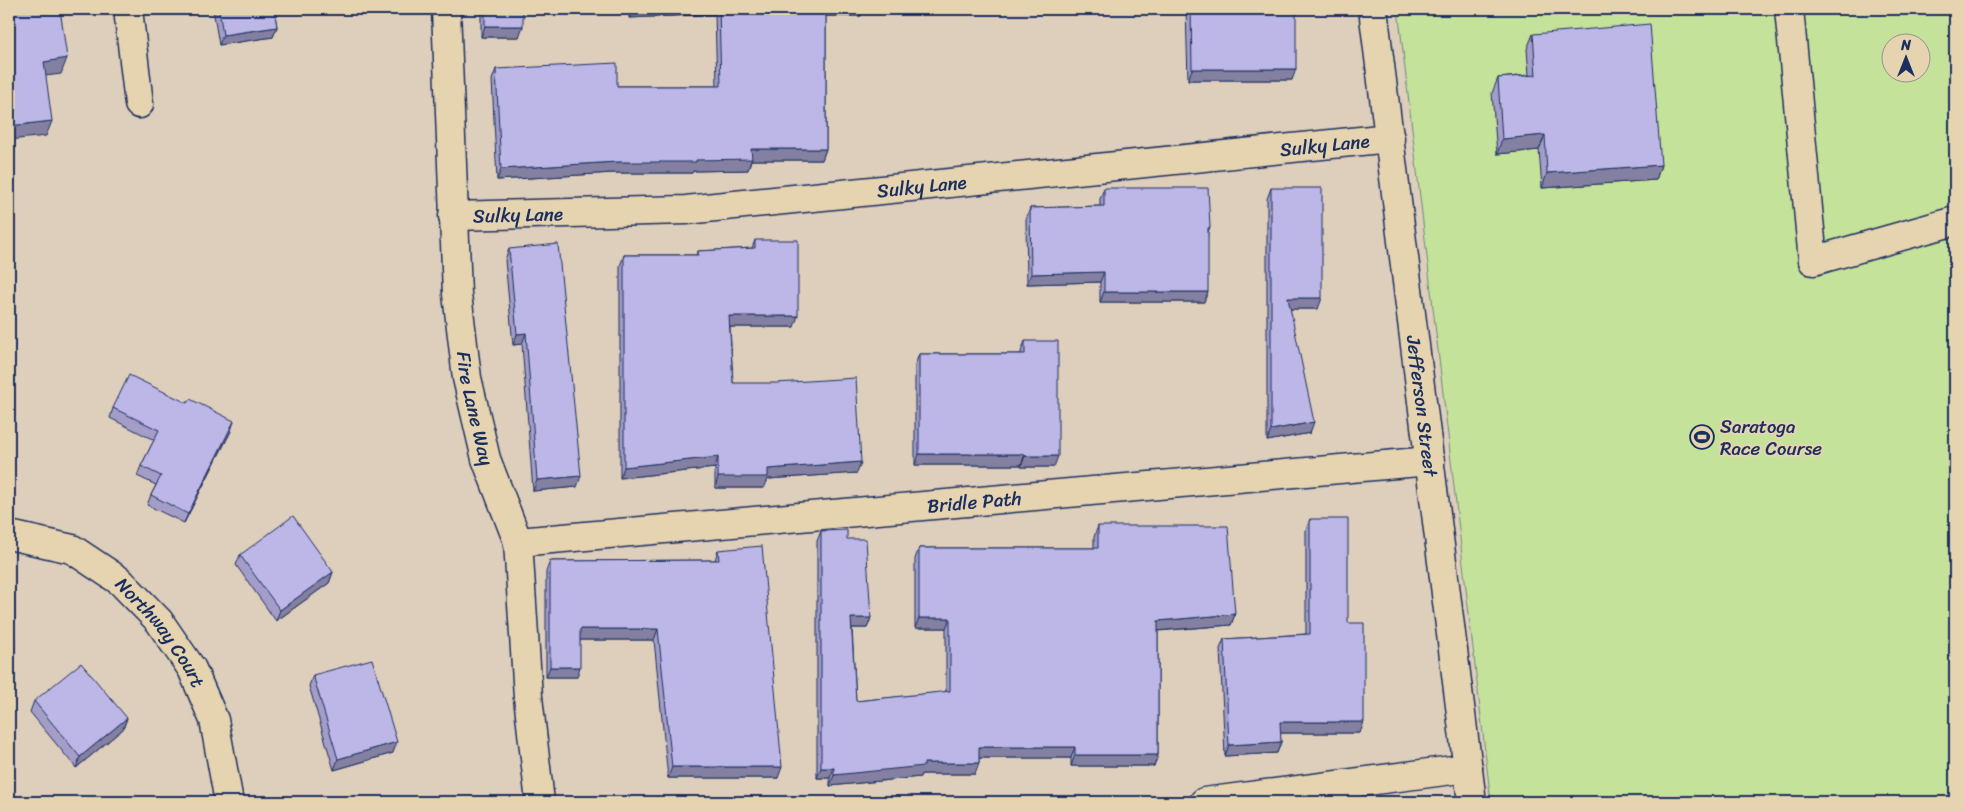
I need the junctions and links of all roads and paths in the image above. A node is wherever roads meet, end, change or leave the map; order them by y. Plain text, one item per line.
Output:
1 (128, 9) edge
2 (446, 9) edge
3 (1373, 9) edge
4 (1789, 9) edge
5 (138, 104) dead end
6 (1390, 138) junction
7 (453, 216) junction
8 (1955, 221) edge
9 (1430, 461) junction
10 (9, 535) edge
11 (518, 542) junction
12 (1468, 768) junction
13 (229, 802) edge
14 (540, 802) edge
15 (1204, 802) edge
16 (1472, 802) edge

1 - 5 street
2 - 7 street, Fire Lane Way
3 - 6 street, Jefferson Street
4 - 8 street
6 - 7 street, Sulky Lane
6 - 9 street, Jefferson Street
7 - 11 street, Fire Lane Way
9 - 11 street, Bridle Path
9 - 12 street, Jefferson Street
10 - 13 street, Northway Court
11 - 14 street, Fire Lane Way
12 - 15 street
12 - 16 street, Jefferson Street

